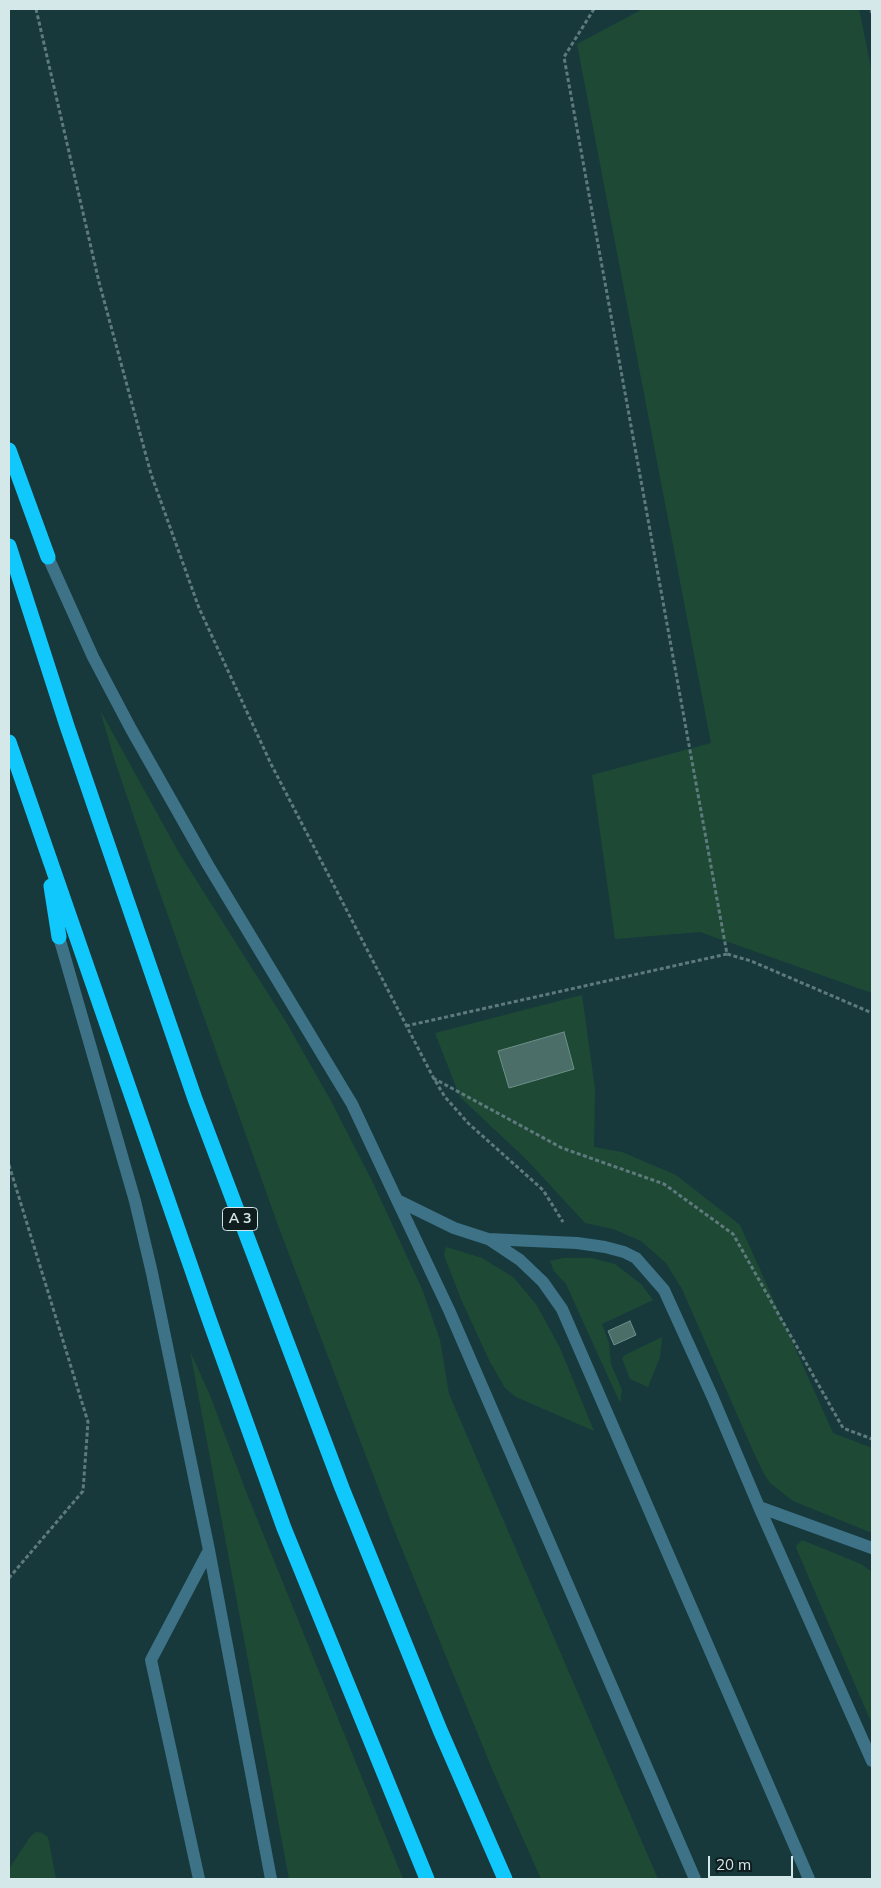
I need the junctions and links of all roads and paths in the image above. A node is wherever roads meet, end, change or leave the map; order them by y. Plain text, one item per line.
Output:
1 (36, 9) edge
2 (594, 9) edge
3 (871, 9) edge
4 (872, 15) edge
5 (9, 450) edge
6 (9, 546) edge
7 (48, 557) joint
8 (9, 742) edge
9 (44, 846) junction
10 (59, 938) joint
11 (727, 954) junction
12 (872, 1013) edge
13 (406, 1026) junction
14 (433, 1077) junction
15 (9, 1165) edge
16 (398, 1200) junction
17 (488, 1239) junction
18 (577, 1243) junction
19 (872, 1439) edge
20 (759, 1507) junction
21 (872, 1548) edge
22 (209, 1550) junction
23 (9, 1578) edge
24 (872, 1761) edge
25 (198, 1879) edge
26 (271, 1879) edge
27 (427, 1879) edge
28 (504, 1879) edge
29 (696, 1879) edge
30 (809, 1879) edge

1 - 13 path
2 - 11 path
3 - 4 path
5 - 7 highway
6 - 28 highway, A 3
7 - 16 lane
8 - 9 highway
9 - 10 highway
9 - 27 highway
10 - 22 lane
11 - 12 path
11 - 13 path
13 - 14 path
14 - 18 path
14 - 19 path
15 - 23 path
16 - 17 lane
16 - 29 lane
17 - 18 lane
17 - 30 lane
18 - 20 lane
20 - 21 lane
20 - 24 lane
22 - 25 lane
22 - 26 lane

